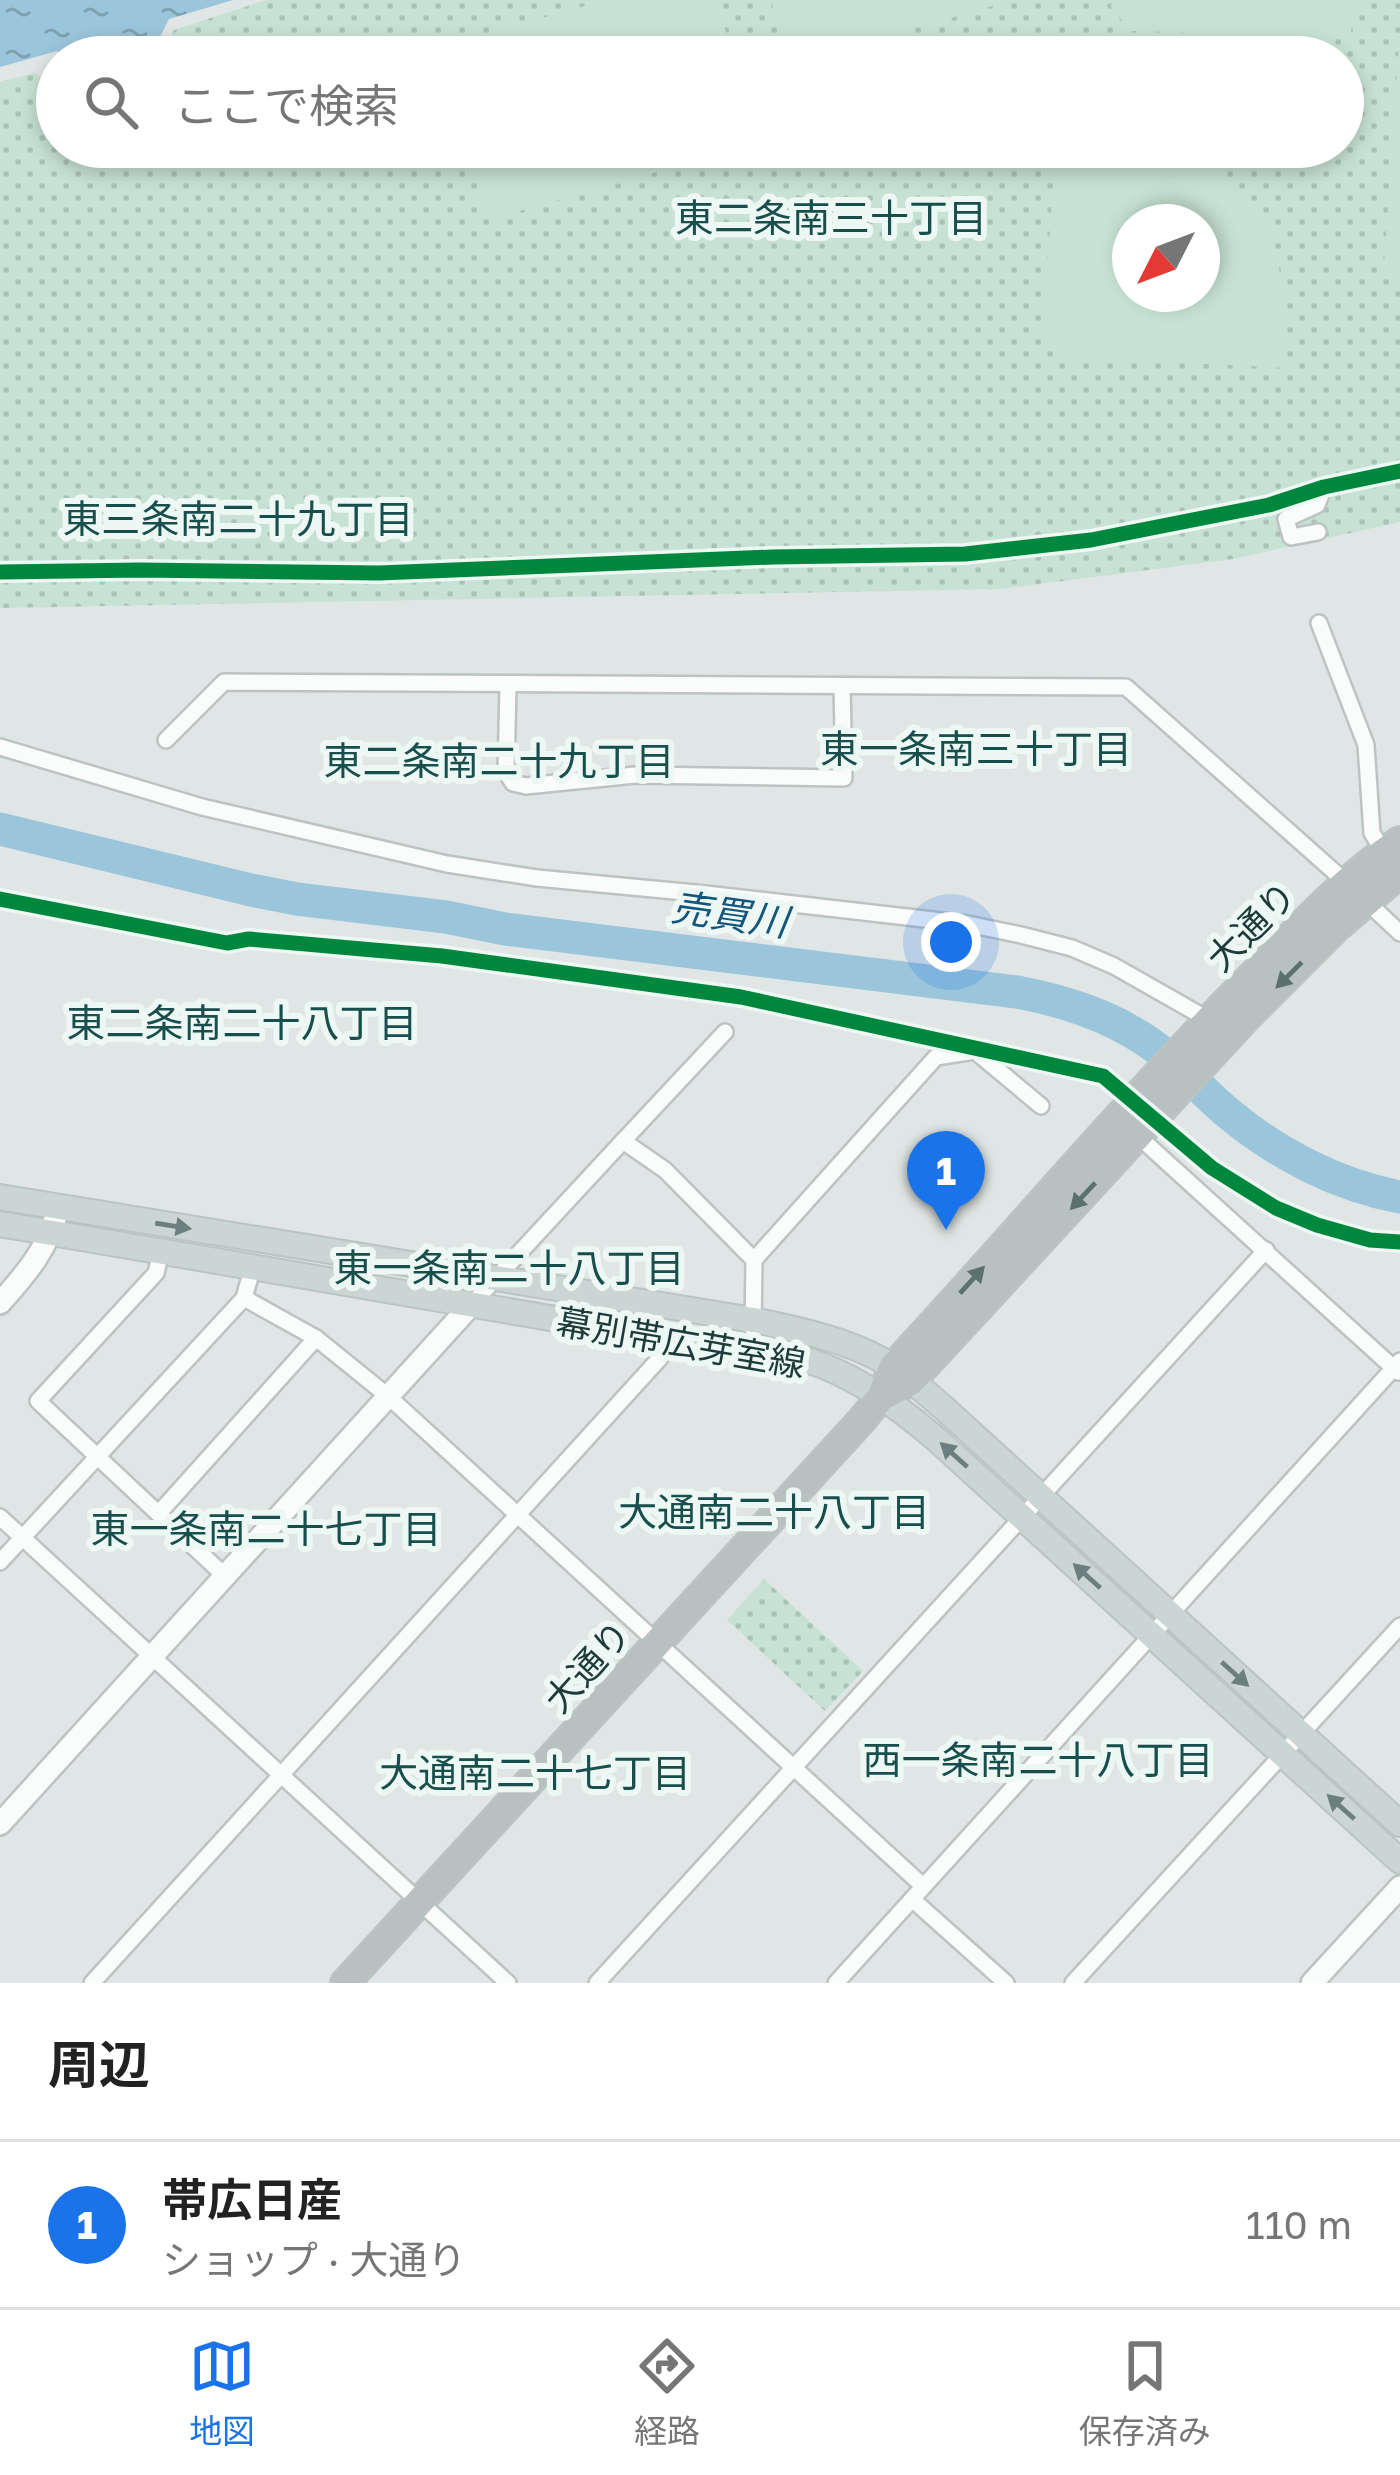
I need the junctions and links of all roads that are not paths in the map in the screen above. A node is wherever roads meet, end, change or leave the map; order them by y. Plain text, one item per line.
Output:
1 (1400, 472) edge
2 (1324, 488) junction
3 (1318, 532) dead end
4 (0, 572) edge
5 (1319, 623) dead end
6 (508, 686) junction
7 (842, 686) junction
8 (166, 740) dead end
9 (0, 747) edge
10 (1396, 860) edge
11 (1357, 892) junction
12 (1400, 933) edge
13 (725, 1032) dead end
14 (1206, 1035) junction
15 (1152, 1100) junction
16 (1041, 1106) dead end
17 (1138, 1136) junction
18 (623, 1142) junction
19 (0, 1197) edge
20 (58, 1207) junction
21 (0, 1224) edge
22 (52, 1232) junction
23 (1266, 1250) junction
24 (160, 1252) junction
25 (754, 1260) junction
26 (253, 1266) junction
27 (497, 1278) junction
28 (244, 1298) junction
29 (0, 1303) edge
30 (471, 1305) junction
31 (753, 1320) junction
32 (316, 1338) junction
33 (667, 1338) junction
34 (753, 1350) junction
35 (1398, 1367) edge
36 (902, 1374) junction
37 (389, 1397) junction
38 (881, 1397) junction
39 (97, 1455) junction
40 (1042, 1496) junction
41 (159, 1513) junction
42 (0, 1516) edge
43 (518, 1516) junction
44 (1023, 1517) junction
45 (23, 1538) junction
46 (0, 1562) edge
47 (226, 1577) junction
48 (1170, 1615) junction
49 (1400, 1626) edge
50 (1151, 1635) junction
51 (658, 1641) junction
52 (153, 1657) junction
53 (1300, 1733) junction
54 (1282, 1753) junction
55 (794, 1768) junction
56 (283, 1776) junction
57 (0, 1824) edge
58 (1400, 1824) edge
59 (1400, 1862) edge
60 (1400, 1887) edge
61 (918, 1893) junction
62 (419, 1902) junction
63 (92, 1983) edge
64 (345, 1983) edge
65 (508, 1983) edge
66 (597, 1983) edge
67 (836, 1983) edge
68 (1006, 1983) edge
69 (1072, 1983) edge
70 (1312, 1983) edge

1 - 2 street
2 - 3 street
2 - 4 street
5 - 10 street
6 - 7 street
6 - 7 street
6 - 8 street
7 - 11 street
9 - 14 street
10 - 11 highway, 大通り
11 - 12 street
11 - 14 highway, 大通り
13 - 18 street
14 - 15 highway, 大通り
15 - 17 highway, 大通り
36 -> 15 highway, 大通り
16 - 25 street
17 - 23 street
17 -> 36 highway, 大通り
18 - 25 street
18 - 27 street
19 - 20 main road, 幕別帯広芽室線
20 - 22 street
20 -> 27 main road, 幕別帯広芽室線
21 - 22 main road, 幕別帯広芽室線
22 - 24 main road, 幕別帯広芽室線
22 - 29 street
23 - 35 street
23 - 40 street
24 - 26 main road, 幕別帯広芽室線
24 - 39 street
25 - 31 street
26 - 28 street
26 - 30 main road, 幕別帯広芽室線
27 - 30 street
27 - 31 main road, 幕別帯広芽室線
28 - 32 street
28 - 39 street
30 - 33 main road, 幕別帯広芽室線
30 - 37 street
31 - 34 street
31 - 36 main road, 幕別帯広芽室線
32 - 37 street
32 - 41 street
33 - 34 main road, 幕別帯広芽室線
33 - 43 street
34 - 38 main road, 幕別帯広芽室線
35 - 48 street
36 - 38 highway, 大通り
36 - 40 main road, 幕別帯広芽室線
37 - 43 street
37 - 47 street
44 -> 38 main road, 幕別帯広芽室線
38 - 51 highway, 大通り
39 - 41 street
39 - 45 street
40 - 44 street
40 - 48 main road, 幕別帯広芽室線
41 - 47 street
42 - 45 street
43 - 51 street
43 - 56 street
50 -> 44 main road, 幕別帯広芽室線
44 - 55 street
45 - 46 street
45 - 52 street
47 - 52 street
48 - 50 street
48 -> 53 main road, 幕別帯広芽室線
49 - 53 street
50 - 54 main road, 幕別帯広芽室線
50 - 61 street
51 - 55 street
51 - 62 highway, 大通り
52 - 56 street
52 - 57 street
53 - 54 street
53 - 58 main road, 幕別帯広芽室線
59 -> 54 main road, 幕別帯広芽室線
54 - 69 street
55 - 61 street
55 - 66 street
56 - 62 street
56 - 63 street
60 - 70 street
61 - 67 street
61 - 68 street
62 - 64 highway, 大通り
62 - 65 street

